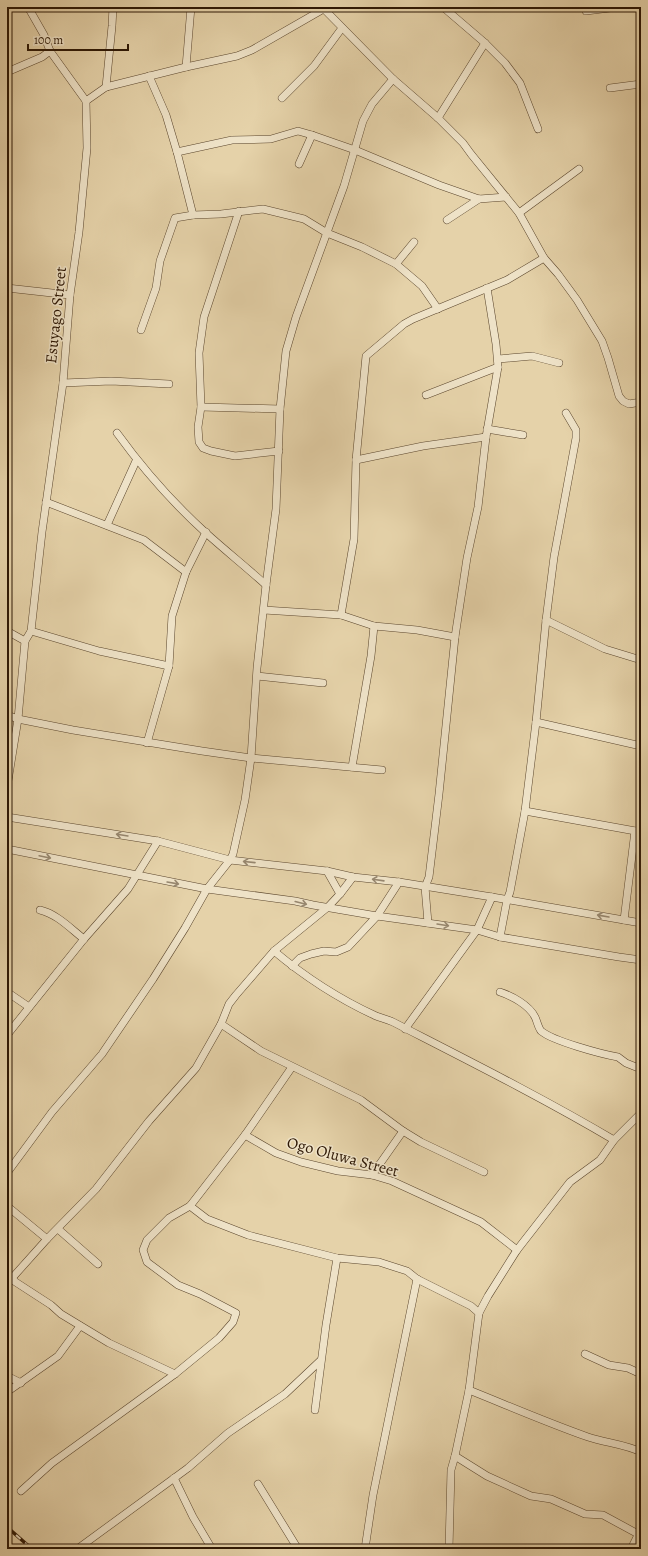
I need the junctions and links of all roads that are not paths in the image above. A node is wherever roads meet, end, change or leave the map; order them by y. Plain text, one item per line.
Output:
1 (28, 7) edge
2 (113, 7) edge
3 (191, 7) edge
4 (443, 7) edge
5 (618, 7) edge
6 (324, 8) edge
7 (586, 11) dead end
8 (342, 28) junction
9 (485, 43) junction
10 (50, 51) junction
11 (186, 67) junction
12 (7, 72) edge
13 (149, 76) junction
14 (393, 79) junction
15 (640, 86) edge
16 (106, 87) junction
17 (610, 88) dead end
18 (282, 98) dead end
19 (86, 101) junction
20 (438, 118) junction
21 (538, 129) dead end
22 (312, 135) junction
23 (355, 150) junction
24 (178, 152) junction
25 (299, 164) dead end
26 (579, 168) dead end
27 (506, 197) junction
28 (479, 198) junction
29 (239, 211) junction
30 (519, 213) junction
31 (193, 215) junction
32 (447, 220) dead end
33 (327, 232) junction
34 (414, 242) dead end
35 (544, 258) junction
36 (396, 264) junction
37 (7, 288) edge
38 (487, 288) junction
39 (70, 295) junction
40 (438, 309) junction
41 (141, 330) dead end
42 (498, 358) junction
43 (559, 363) dead end
44 (498, 367) junction
45 (62, 383) junction
46 (169, 384) dead end
47 (426, 395) dead end
48 (641, 402) edge
49 (201, 407) junction
50 (280, 409) junction
51 (566, 413) dead end
52 (487, 429) junction
53 (117, 433) dead end
54 (523, 435) dead end
55 (486, 437) junction
56 (279, 451) junction
57 (356, 460) junction
58 (136, 461) junction
59 (46, 502) junction
60 (107, 525) junction
61 (206, 532) junction
62 (186, 572) junction
63 (266, 585) junction
64 (264, 610) junction
65 (340, 615) junction
66 (546, 620) junction
67 (374, 626) junction
68 (7, 631) edge
69 (31, 631) junction
70 (455, 637) junction
71 (25, 641) junction
72 (641, 660) edge
73 (169, 666) junction
74 (258, 676) junction
75 (323, 683) dead end
76 (7, 715) edge
77 (18, 719) junction
78 (536, 722) junction
79 (147, 743) junction
80 (641, 746) edge
81 (251, 758) junction
82 (352, 767) junction
83 (382, 770) dead end
84 (7, 787) edge
85 (525, 811) junction
86 (7, 817) edge
87 (638, 831) edge
88 (158, 841) junction
89 (7, 849) edge
90 (230, 860) junction
91 (327, 871) junction
92 (137, 876) junction
93 (353, 876) junction
94 (399, 882) junction
95 (425, 887) junction
96 (207, 889) junction
97 (340, 894) junction
98 (492, 897) junction
99 (507, 900) junction
100 (328, 908) junction
101 (40, 910) dead end
102 (377, 916) junction
103 (624, 920) junction
104 (428, 922) junction
105 (641, 923) edge
106 (477, 930) junction
107 (500, 937) junction
108 (84, 939) junction
109 (274, 951) junction
110 (641, 960) edge
111 (292, 966) junction
112 (7, 992) edge
113 (500, 992) dead end
114 (29, 1007) junction
115 (221, 1024) junction
116 (405, 1029) junction
117 (7, 1035) edge
118 (292, 1067) junction
119 (641, 1069) edge
120 (641, 1113) edge
121 (403, 1131) junction
122 (245, 1135) junction
123 (614, 1140) junction
124 (484, 1172) dead end
125 (7, 1173) edge
126 (372, 1175) junction
127 (7, 1206) edge
128 (190, 1206) junction
129 (58, 1229) junction
130 (47, 1239) junction
131 (517, 1250) junction
132 (337, 1258) junction
133 (98, 1264) dead end
134 (417, 1279) junction
135 (479, 1313) junction
136 (80, 1326) junction
137 (585, 1354) dead end
138 (320, 1361) junction
139 (175, 1374) junction
140 (641, 1374) edge
141 (7, 1376) edge
142 (21, 1384) junction
143 (469, 1390) junction
144 (7, 1392) edge
145 (315, 1410) dead end
146 (641, 1452) edge
147 (455, 1456) junction
148 (174, 1478) junction
149 (258, 1484) dead end
150 (21, 1491) dead end
151 (639, 1531) edge
152 (80, 1547) dead end
153 (212, 1549) edge
154 (298, 1549) edge
155 (365, 1549) edge
156 (449, 1549) edge
157 (630, 1549) edge

1 - 10 street
2 - 16 street
3 - 11 street
4 - 9 street
5 - 7 street
6 - 8 street
6 - 11 street
8 - 14 street
8 - 18 street
9 - 20 street
9 - 21 street
10 - 12 street
10 - 19 street
11 - 13 street
13 - 16 street
13 - 24 street
14 - 20 street
14 - 23 street
15 - 17 street
16 - 19 street
19 - 39 street, Esuyago Street
20 - 27 street
22 - 23 street
22 - 24 street
22 - 25 street
23 - 28 street
23 - 33 street
24 - 31 street
26 - 30 street
27 - 28 street
27 - 30 street
28 - 32 street
29 - 31 street
29 - 33 street
29 - 49 street
30 - 35 street
31 - 41 street
33 - 36 street
33 - 50 street
34 - 36 street
35 - 38 street
35 - 48 street
36 - 40 street
37 - 39 street
38 - 40 street
38 - 42 street
39 - 45 street, Esuyago Street
40 - 57 street
42 - 43 street
42 - 44 street
44 - 47 street
44 - 52 street
45 - 46 street
45 - 59 street, Esuyago Street
49 - 50 street
49 - 56 street
50 - 56 street
51 - 66 street
52 - 54 street
52 - 55 street
53 - 58 street
55 - 57 street
55 - 70 street
56 - 63 street
57 - 65 street
58 - 60 street
58 - 61 street
59 - 60 street
59 - 69 street, Esuyago Street
60 - 62 street
61 - 62 street
61 - 63 street
62 - 73 street
63 - 64 street
64 - 65 street
64 - 74 street
65 - 67 street
66 - 72 street
66 - 78 street
67 - 70 street
67 - 82 street
68 - 71 street
69 - 71 street, Esuyago Street
69 - 73 street
70 - 95 street
71 - 77 street, Esuyago Street
73 - 79 street
74 - 75 street
74 - 81 street
76 - 77 street
77 - 79 street
77 - 84 street, Esuyago Street
78 - 80 street
78 - 85 street
79 - 81 street
81 - 82 street
81 - 90 street
82 - 83 street
85 - 87 street
85 - 99 street
88 -> 86 street
87 - 103 street
88 - 90 street
88 - 92 street
89 -> 92 street
91 -> 90 street
90 - 96 street
91 - 93 street
91 - 97 street
92 -> 96 street
92 - 108 street
94 -> 93 street
93 - 97 street
94 - 95 street
94 - 102 street
95 - 98 street
95 - 104 street
96 -> 100 street
96 - 125 street
97 - 100 street
98 - 99 street
98 - 106 street
103 -> 99 street
99 - 107 street
100 - 102 street
100 - 109 street
101 - 108 street
102 - 104 street
102 - 111 street
103 - 105 street
104 -> 106 street
106 - 107 street
106 - 116 street
107 - 110 street
108 - 114 street
109 - 111 street
109 - 115 street
111 - 116 street
112 - 114 street
113 - 119 street
114 - 117 street
115 - 118 street
115 - 129 street
116 - 123 street
118 - 121 street
118 - 122 street
120 - 123 street
121 - 124 street
121 - 126 street
122 - 126 street, Ogo Oluwa Street
122 - 128 street
123 - 131 street
126 - 131 street, Ogo Oluwa Street
127 - 130 street
128 - 132 street
128 - 139 street
129 - 130 street
129 - 133 street
130 - 136 street
131 - 135 street
132 - 134 street
132 - 138 street
134 - 135 street
134 - 155 street
135 - 143 street
136 - 139 street
136 - 142 street
137 - 140 street
138 - 145 street
138 - 148 street
139 - 150 street
141 - 142 street
142 - 144 street
143 - 146 street
143 - 147 street
147 - 151 street
147 - 156 street
148 - 152 street
148 - 153 street
149 - 154 street
151 - 157 street

